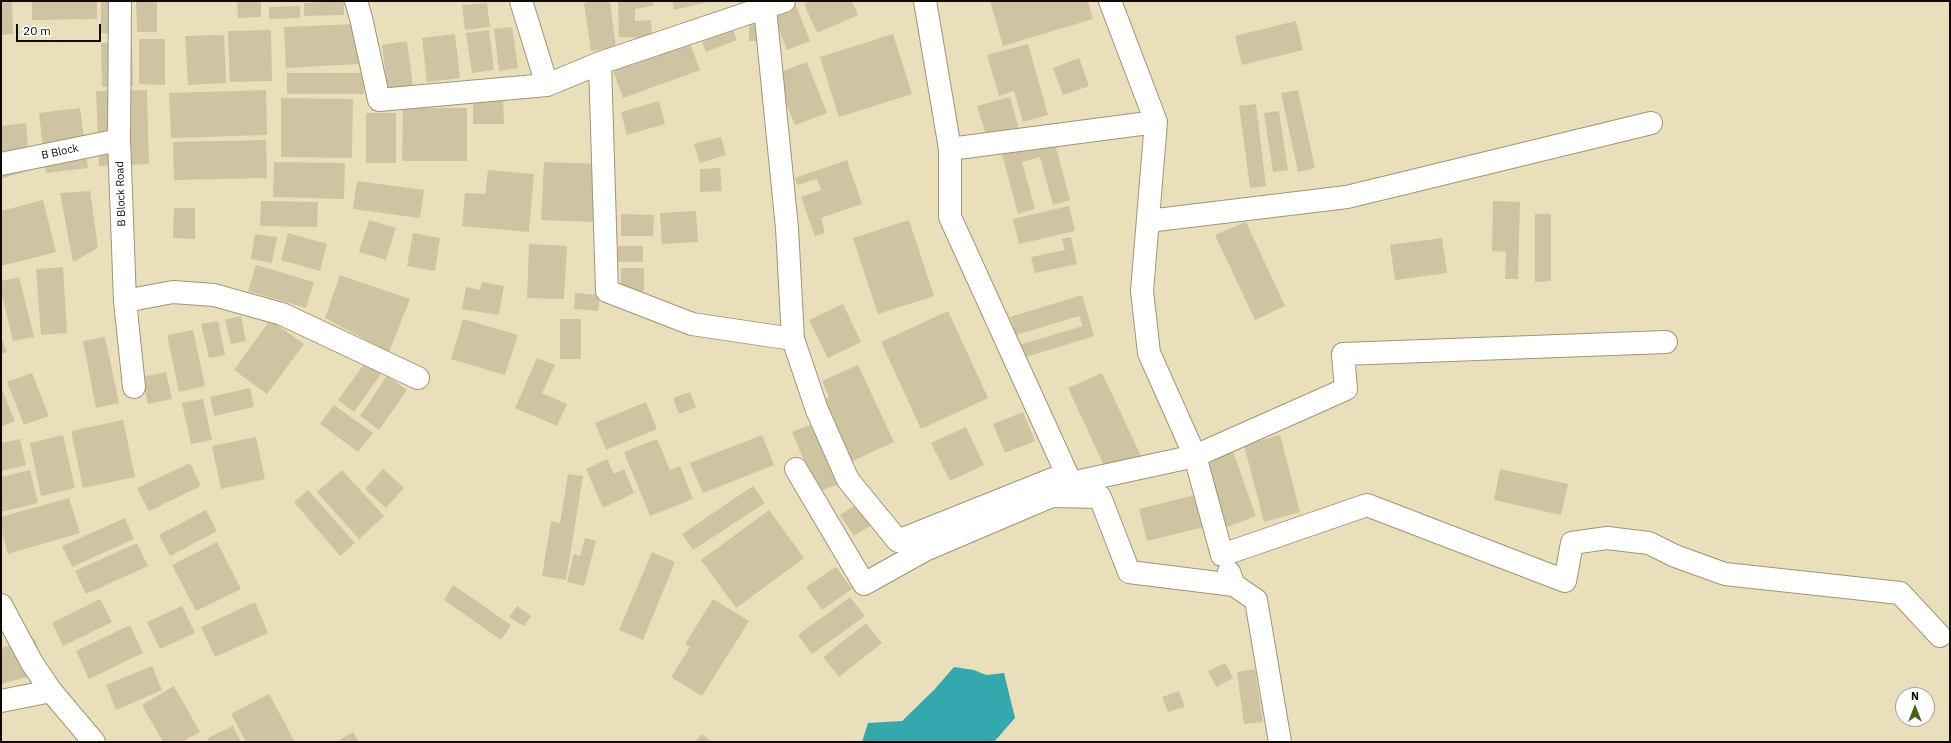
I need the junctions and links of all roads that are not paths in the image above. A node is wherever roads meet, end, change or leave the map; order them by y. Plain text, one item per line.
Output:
1 (120, 1) edge
2 (356, 1) edge
3 (521, 1) edge
4 (926, 1) edge
5 (1110, 1) edge
6 (775, 4) edge
7 (600, 64) junction
8 (547, 85) junction
9 (1156, 122) junction
10 (1651, 123) dead end
11 (119, 140) junction
12 (950, 149) junction
13 (1, 164) edge
14 (1148, 221) junction
15 (125, 301) junction
16 (793, 339) junction
17 (1666, 342) dead end
18 (418, 378) dead end
19 (134, 387) dead end
20 (1195, 456) junction
21 (796, 469) dead end
22 (1071, 483) junction
23 (1222, 555) junction
24 (1234, 585) junction
25 (1, 605) edge
26 (1940, 636) dead end
27 (51, 691) junction
28 (1, 701) edge
29 (94, 742) edge
30 (1280, 742) edge

1 - 11 street, B Block Road
2 - 8 street
3 - 8 street
4 - 12 street
5 - 9 street
6 - 7 street
6 - 16 street
7 - 8 street
7 - 16 street
9 - 12 street
9 - 14 street
10 - 14 street
11 - 13 street, B Block
11 - 15 street, B Block Road
12 - 22 street
14 - 20 street
15 - 18 street
15 - 19 street, B Block Road
16 - 22 street
17 - 20 street
20 - 22 street
20 - 23 street
21 - 24 street
23 - 24 street
23 - 26 street
24 - 30 street
25 - 27 street
27 - 28 street
27 - 29 street

